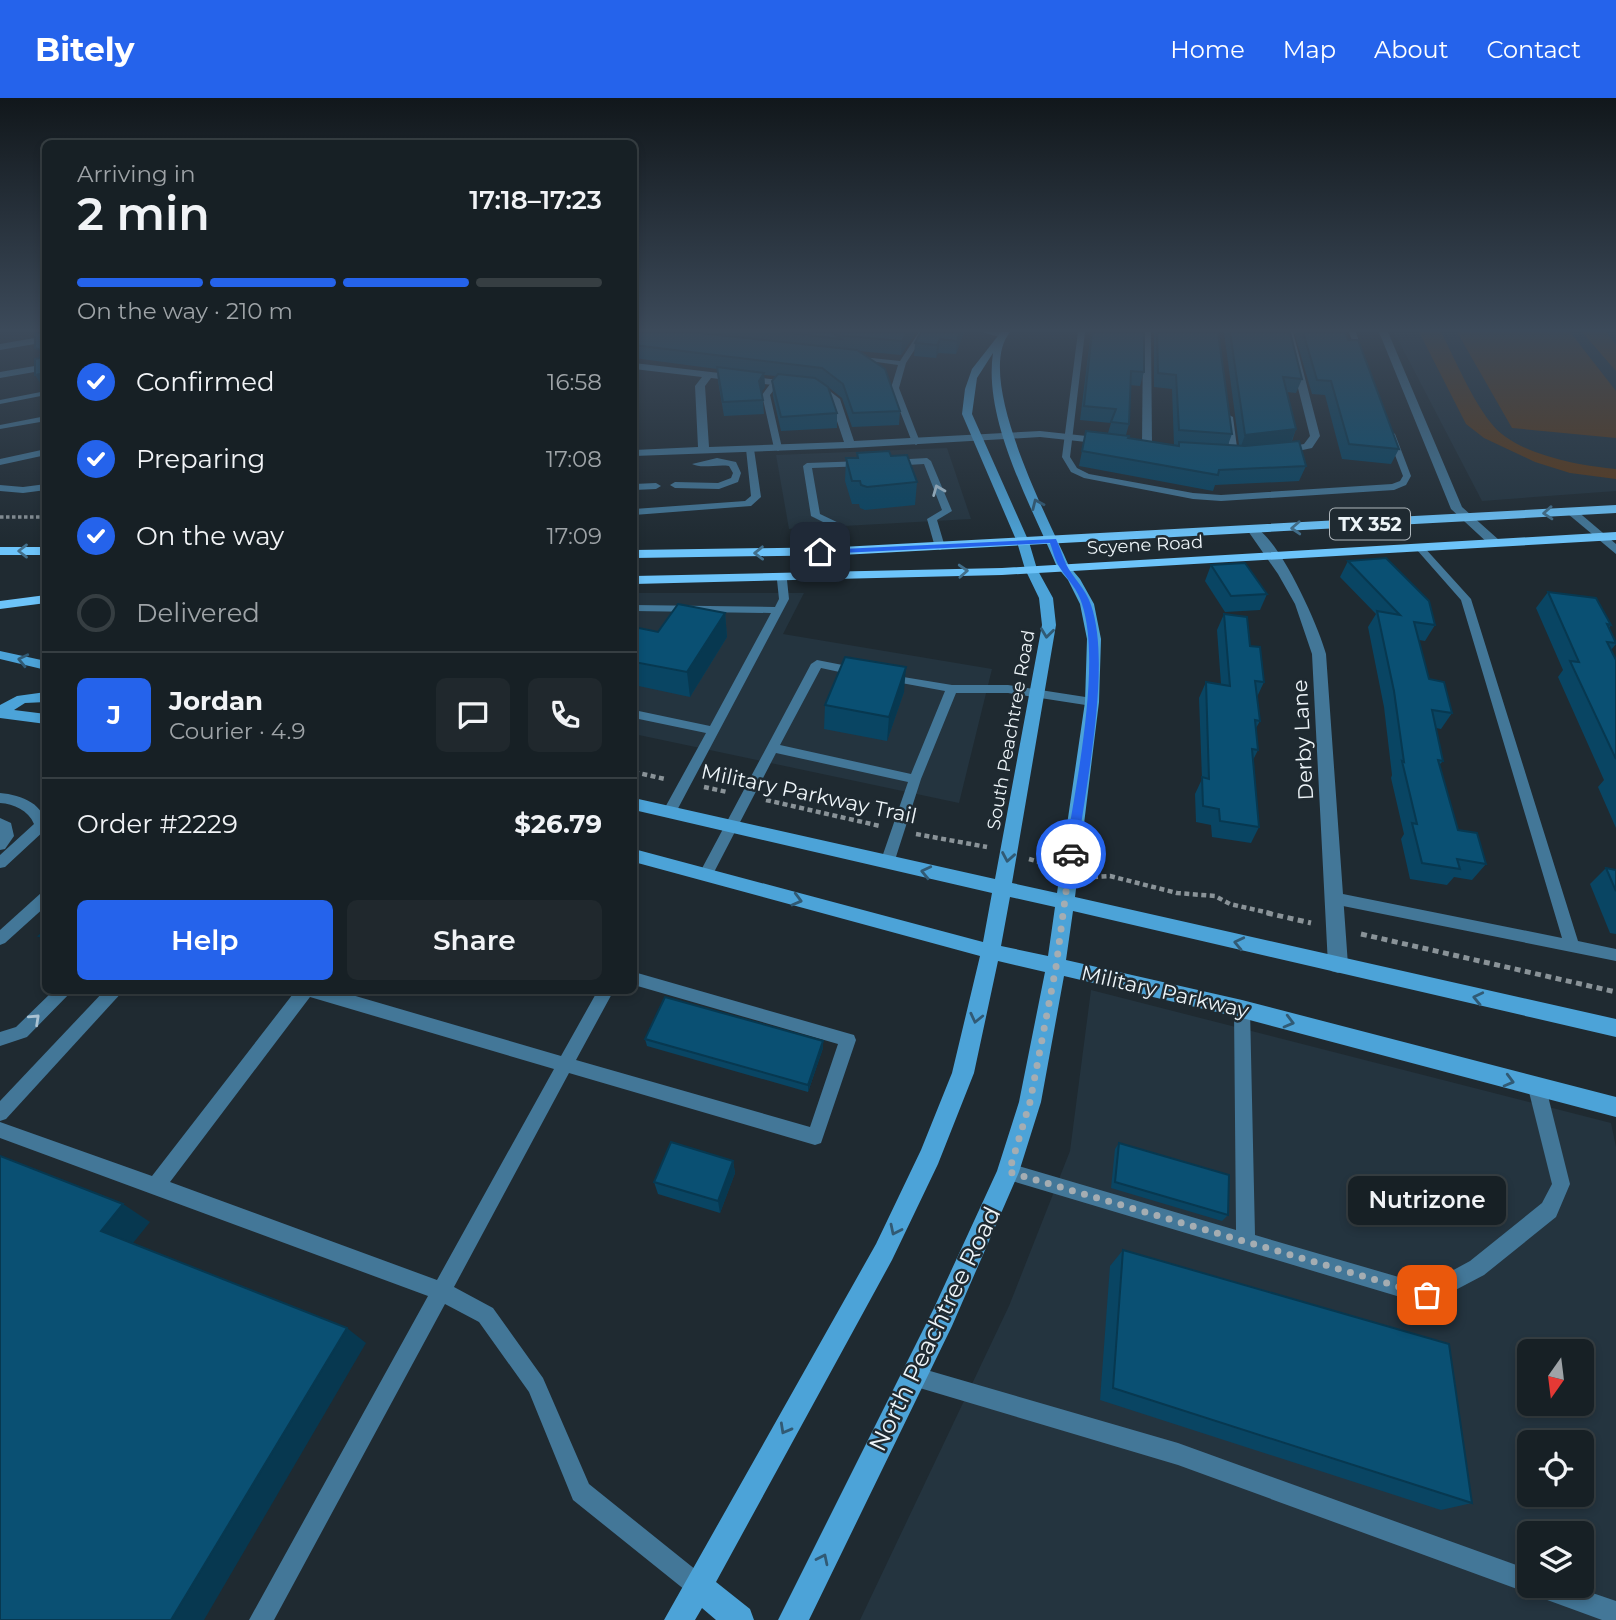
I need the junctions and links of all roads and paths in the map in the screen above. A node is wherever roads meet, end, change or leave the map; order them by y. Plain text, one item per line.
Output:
1 (702, 403) edge
2 (768, 403) edge
3 (835, 403) edge
4 (901, 403) edge
5 (967, 403) edge
6 (1000, 403) edge
7 (1073, 403) edge
8 (1147, 403) edge
9 (1226, 403) edge
10 (1306, 403) edge
11 (1413, 403) edge
12 (42, 419) edge
13 (1387, 424) edge
14 (0, 427) edge
15 (1069, 435) junction
16 (1008, 436) junction
17 (976, 439) junction
18 (916, 442) junction
19 (1121, 443) edge
20 (850, 445) junction
21 (1134, 445) edge
22 (803, 447) junction
23 (1147, 447) junction
24 (778, 448) junction
25 (750, 449) junction
26 (1161, 449) edge
27 (704, 450) junction
28 (42, 453) edge
29 (637, 453) edge
30 (1262, 454) edge
31 (1233, 455) edge
32 (0, 462) edge
33 (696, 464) dead end
34 (807, 466) junction
35 (675, 485) dead end
36 (656, 486) dead end
37 (637, 487) edge
38 (0, 488) edge
39 (42, 488) edge
40 (1616, 509) edge
41 (637, 512) edge
42 (1572, 512) junction
43 (0, 517) edge
44 (42, 517) edge
45 (1468, 519) junction
46 (1254, 531) junction
47 (1616, 536) edge
48 (1602, 537) junction
49 (1053, 541) junction
50 (1023, 542) junction
51 (1495, 543) junction
52 (940, 547) junction
53 (1420, 548) junction
54 (1616, 550) edge
55 (0, 551) edge
56 (42, 551) edge
57 (841, 551) junction
58 (637, 554) edge
59 (1275, 556) junction
60 (1063, 567) junction
61 (1031, 569) junction
62 (637, 580) edge
63 (782, 580) junction
64 (42, 600) edge
65 (0, 605) edge
66 (637, 608) edge
67 (778, 610) junction
68 (0, 655) edge
69 (42, 665) edge
70 (952, 689) junction
71 (1037, 694) junction
72 (42, 697) edge
73 (1092, 702) junction
74 (0, 712) edge
75 (637, 715) edge
76 (42, 718) edge
77 (713, 731) junction
78 (774, 748) junction
79 (637, 773) edge
80 (915, 779) junction
81 (685, 783) junction
82 (748, 796) junction
83 (0, 798) edge
84 (637, 805) edge
85 (669, 813) junction
86 (0, 823) edge
87 (732, 828) junction
88 (898, 830) junction
89 (0, 845) edge
90 (1009, 853) junction
91 (637, 856) edge
92 (0, 863) edge
93 (887, 863) junction
94 (1069, 870) junction
95 (706, 874) junction
96 (1099, 878) dead end
97 (1002, 889) junction
98 (1333, 898) junction
99 (42, 901) edge
100 (1064, 903) junction
101 (0, 939) edge
102 (1572, 946) junction
103 (991, 951) junction
104 (1616, 955) edge
105 (1338, 965) junction
106 (1056, 967) junction
107 (637, 980) edge
108 (61, 994) edge
109 (112, 994) edge
110 (305, 994) edge
111 (322, 994) edge
112 (604, 994) edge
113 (1242, 1009) junction
114 (1616, 1028) edge
115 (0, 1039) edge
116 (565, 1065) junction
117 (1537, 1088) junction
118 (1616, 1107) edge
119 (0, 1113) edge
120 (0, 1130) edge
121 (1009, 1172) junction
122 (156, 1186) junction
123 (1246, 1242) junction
124 (440, 1291) junction
125 (913, 1376) junction
126 (1517, 1577) edge
127 (698, 1586) junction
128 (1574, 1598) edge
129 (1616, 1613) edge
130 (261, 1620) edge
131 (679, 1620) edge
132 (739, 1620) edge
133 (793, 1620) edge

1 - 27 street
2 - 24 lane
3 - 20 street
4 - 18 lane
5 - 17 main road, South Peachtree Road
6 - 16 main road
7 - 15 lane
8 - 23 street
9 - 31 lane
10 - 30 street
11 - 45 street
12 - 14 lane
13 - 15 lane
15 - 16 street
15 - 19 street
16 - 17 street
49 -> 16 main road
17 - 18 street
17 - 50 main road, South Peachtree Road
18 - 20 street
20 - 22 street
21 - 23 street
22 - 24 street
22 - 34 lane
23 - 26 street
24 - 25 street
25 - 27 street
25 - 41 lane
27 - 29 street
28 - 32 street
33 - 35 lane
52 -> 34 lane
34 - 57 lane
36 - 37 lane
38 - 39 lane
40 - 42 main road, Scyene Road / TX 352
42 -> 45 main road, Scyene Road / TX 352
42 - 48 street
43 - 44 path
45 -> 46 main road, Scyene Road / TX 352
45 - 51 street
46 - 49 main road, Scyene Road / TX 352
46 - 59 street, Derby Lane
47 - 48 main road, Scyene Road / TX 352
48 - 51 main road, Scyene Road / TX 352
48 - 54 street
49 - 50 main road, Scyene Road / TX 352
49 - 60 main road
50 - 52 main road, Scyene Road / TX 352
50 - 61 main road, South Peachtree Road
51 - 53 main road, Scyene Road / TX 352
52 - 57 main road, Scyene Road / TX 352
53 - 59 main road, Scyene Road / TX 352
53 - 102 lane
56 -> 55 main road
57 -> 58 main road, Scyene Road / TX 352
59 - 60 main road, Scyene Road / TX 352
59 - 98 street, Derby Lane
60 - 61 main road, Scyene Road / TX 352
60 - 73 main road
63 -> 61 main road, Scyene Road / TX 352
61 -> 71 main road, South Peachtree Road
62 - 63 main road, Scyene Road / TX 352
63 - 67 lane
64 - 65 main road
66 - 67 lane
67 - 77 lane
69 -> 68 main road
70 - 71 lane
70 - 78 lane
70 - 80 lane
71 - 73 lane
71 - 90 main road, South Peachtree Road
72 - 74 main road
73 - 94 main road
74 - 76 main road
75 - 77 lane
77 - 81 lane
78 - 80 lane
78 - 82 lane
79 - 81 path, Military Parkway Trail
80 - 88 lane
81 - 82 path, Military Parkway Trail
81 - 85 lane
82 - 87 lane
82 - 88 path, Military Parkway Trail
83 - 92 lane
84 - 85 main road
85 - 87 main road
86 - 89 lane
87 - 93 main road
87 - 95 lane
88 - 90 path, Military Parkway Trail
88 - 93 lane
90 - 94 path, Military Parkway Trail
90 -> 97 main road, South Peachtree Road
91 - 95 main road, Military Parkway
97 -> 93 main road
94 - 96 path, Military Parkway Trail
94 - 100 main road
95 -> 103 main road, Military Parkway
97 - 100 main road
97 - 103 main road, South Peachtree Road
98 - 102 lane
98 - 105 street, Derby Lane
99 - 101 lane
105 -> 100 main road
100 - 106 main road, North Peachtree Road
102 - 104 lane
103 - 106 main road, Military Parkway
103 -> 127 main road
114 -> 105 main road
106 - 113 main road, Military Parkway
106 - 121 main road, North Peachtree Road
107 - 116 lane
115 -> 108 lane
109 - 119 lane
110 - 122 lane
111 - 116 lane
112 - 116 lane
113 -> 117 main road, Military Parkway
113 - 123 lane
116 - 124 lane
117 - 118 main road, Military Parkway
117 - 123 lane
120 - 122 lane
121 - 123 lane
121 - 125 main road, North Peachtree Road
122 - 124 lane
124 - 127 lane
124 - 130 lane
125 - 126 lane
133 -> 125 main road, North Peachtree Road
127 - 131 main road
127 - 132 main road
128 - 129 lane

